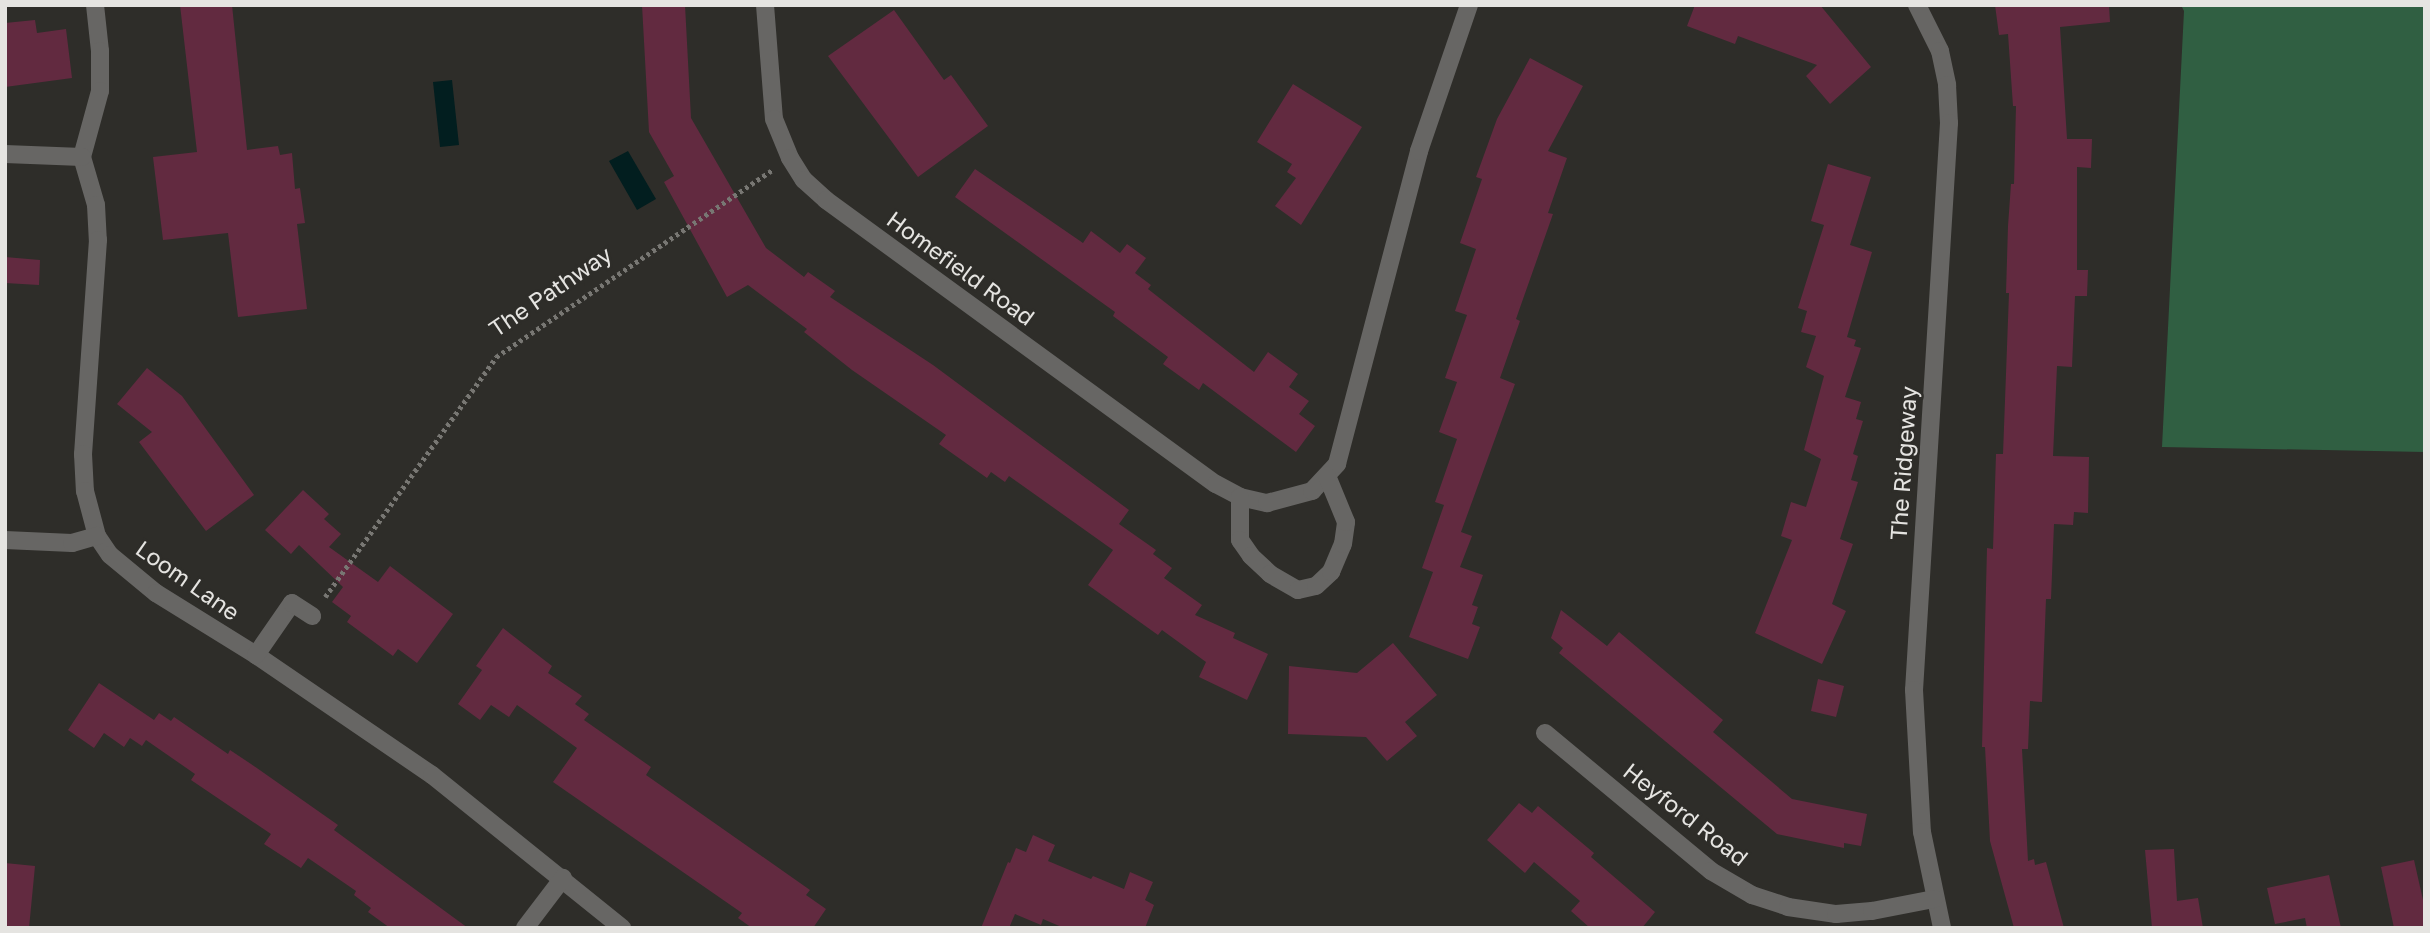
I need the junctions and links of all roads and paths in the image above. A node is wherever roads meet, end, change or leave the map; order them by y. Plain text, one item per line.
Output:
1 (95, 5) edge
2 (765, 5) edge
3 (1469, 5) edge
4 (1917, 5) edge
5 (5, 154) edge
6 (82, 157) junction
7 (790, 158) junction
8 (1327, 477) junction
9 (1240, 497) junction
10 (97, 536) junction
11 (5, 540) edge
12 (312, 616) joint
13 (256, 655) junction
14 (1545, 733) dead end
15 (563, 878) junction
16 (1934, 899) junction
17 (525, 928) edge
18 (622, 928) edge
19 (1942, 928) edge

1 - 6 street
2 - 7 street, Homefield Road
3 - 8 street, Homefield Road
4 - 16 street, The Ridgeway
5 - 6 street
6 - 10 street, Loom Lane
7 - 9 street, Homefield Road
7 - 12 path, The Pathway
8 - 9 street, Homefield Road
8 - 9 street
10 - 11 street
10 - 13 street, Loom Lane
12 - 13 street
13 - 15 street, Loom Lane
14 - 16 street, Heyford Road
15 - 17 street
15 - 18 street, Loom Lane
16 - 19 street, The Ridgeway

